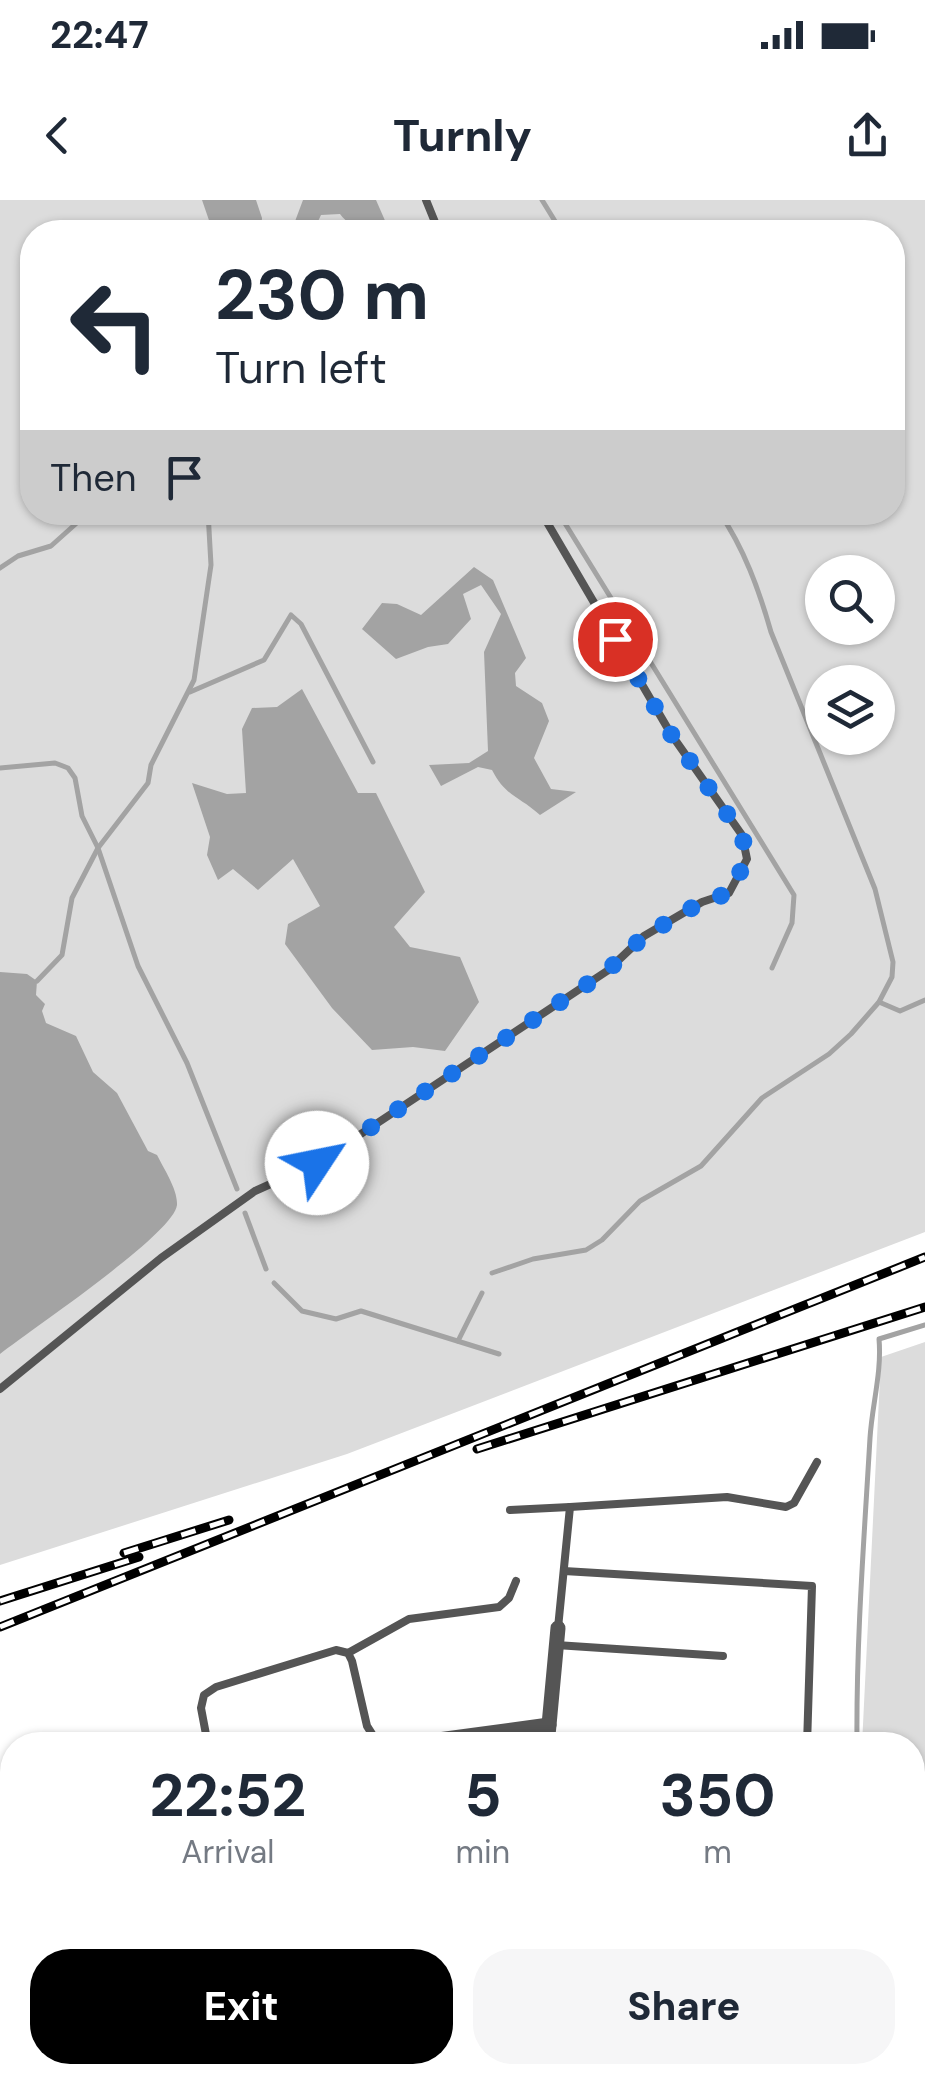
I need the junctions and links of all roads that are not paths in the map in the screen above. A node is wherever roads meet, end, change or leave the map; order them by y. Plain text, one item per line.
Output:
1 (549, 525) edge
2 (0, 1389) edge
3 (816, 1462) dead end
4 (570, 1507) junction
5 (510, 1510) dead end
6 (564, 1570) junction
7 (516, 1581) dead end
8 (557, 1636) junction
9 (348, 1653) junction
10 (724, 1656) dead end
11 (549, 1726) junction
12 (206, 1732) edge
13 (370, 1732) edge
14 (502, 1732) edge
15 (549, 1732) edge
16 (807, 1732) edge

1 - 2 lane
3 - 4 lane
4 - 5 lane
4 - 6 lane
6 - 8 lane
6 - 16 lane
7 - 9 lane
8 - 10 lane
8 - 11 street
9 - 12 lane
9 - 13 lane
11 - 14 street
11 - 15 street

